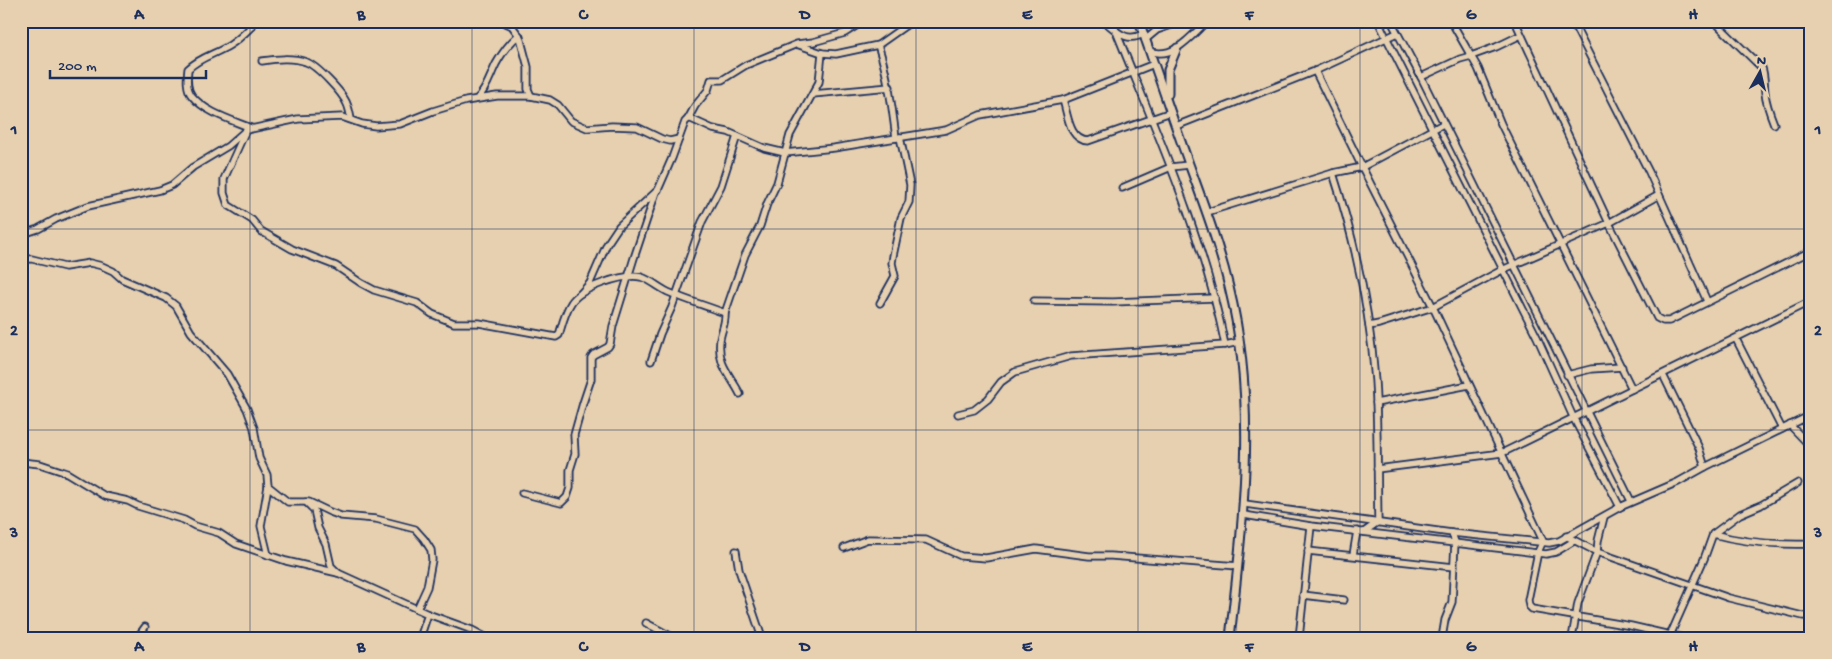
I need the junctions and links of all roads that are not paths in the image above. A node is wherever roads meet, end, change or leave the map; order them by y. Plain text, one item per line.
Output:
1 (501, 21) edge
2 (864, 21) edge
3 (912, 21) edge
4 (1104, 21) edge
5 (1112, 21) edge
6 (1139, 21) edge
7 (1183, 21) edge
8 (1207, 21) edge
9 (1378, 21) edge
10 (1391, 21) edge
11 (1451, 21) edge
12 (1515, 21) edge
13 (1572, 21) edge
14 (1714, 21) edge
15 (250, 26) dead end
16 (1115, 30) junction
17 (1398, 33) junction
18 (1521, 34) junction
19 (519, 35) junction
20 (1144, 36) junction
21 (1386, 38) junction
22 (797, 44) junction
23 (878, 45) junction
24 (1177, 48) junction
25 (822, 52) junction
26 (1149, 52) junction
27 (1471, 56) junction
28 (262, 61) dead end
29 (1154, 64) junction
30 (1315, 71) junction
31 (1131, 72) junction
32 (1421, 77) junction
33 (890, 87) junction
34 (813, 94) junction
35 (531, 96) junction
36 (477, 99) junction
37 (1063, 100) junction
38 (1170, 109) junction
39 (351, 119) junction
40 (688, 119) junction
41 (1152, 120) junction
42 (1443, 124) junction
43 (1774, 124) dead end
44 (1176, 126) junction
45 (249, 129) junction
46 (1432, 129) junction
47 (737, 136) junction
48 (898, 137) junction
49 (679, 139) junction
50 (785, 153) junction
51 (1189, 164) junction
52 (1171, 167) junction
53 (1362, 167) junction
54 (1333, 174) junction
55 (1122, 188) dead end
56 (656, 192) junction
57 (1659, 196) junction
58 (1207, 212) junction
59 (1609, 223) junction
60 (21, 232) edge
61 (1561, 244) junction
62 (1811, 251) edge
63 (21, 259) edge
64 (1513, 265) junction
65 (1502, 270) junction
66 (628, 276) junction
67 (581, 294) junction
68 (676, 295) junction
69 (1215, 298) junction
70 (1034, 301) dead end
71 (1707, 301) junction
72 (1811, 301) edge
73 (880, 303) dead end
74 (1434, 307) junction
75 (725, 313) junction
76 (1369, 326) junction
77 (1546, 331) junction
78 (1536, 337) junction
79 (1736, 339) junction
80 (1239, 342) junction
81 (1225, 345) junction
82 (651, 361) dead end
83 (1622, 367) junction
84 (1567, 375) junction
85 (1663, 375) junction
86 (1470, 385) junction
87 (1632, 389) junction
88 (740, 394) dead end
89 (1376, 403) junction
90 (1586, 412) junction
91 (958, 414) dead end
92 (1811, 415) edge
93 (1574, 419) junction
94 (1790, 425) junction
95 (1782, 429) junction
96 (1811, 447) edge
97 (1502, 453) junction
98 (21, 462) edge
99 (1705, 467) junction
100 (1377, 469) junction
101 (1798, 483) dead end
102 (268, 486) junction
103 (522, 494) dead end
104 (1631, 501) junction
105 (305, 502) junction
106 (1245, 504) junction
107 (1620, 507) junction
108 (1244, 515) junction
109 (1604, 517) junction
110 (1378, 522) junction
111 (1312, 526) junction
112 (1357, 531) junction
113 (1364, 532) junction
114 (1452, 533) junction
115 (1713, 534) junction
116 (1566, 536) junction
117 (1543, 541) junction
118 (1574, 541) junction
119 (1455, 542) junction
120 (1811, 544) edge
121 (844, 548) dead end
122 (736, 551) dead end
123 (1308, 551) junction
124 (1538, 552) junction
125 (1597, 552) junction
126 (268, 554) junction
127 (1353, 555) junction
128 (1238, 566) junction
129 (1454, 567) junction
130 (338, 573) junction
131 (1692, 586) junction
132 (1303, 595) junction
133 (1344, 600) dead end
134 (418, 609) junction
135 (428, 614) junction
136 (1576, 616) junction
137 (1811, 616) edge
138 (646, 623) dead end
139 (145, 627) dead end
140 (1670, 636) edge
141 (136, 638) edge
142 (420, 638) edge
143 (487, 638) edge
144 (674, 638) edge
145 (762, 638) edge
146 (1230, 638) edge
147 (1299, 638) edge
148 (1442, 638) edge
149 (1572, 638) edge
150 (1683, 638) edge

1 - 19 street
2 - 22 street
3 - 23 street
4 - 16 street
5 - 16 street
6 - 20 main road
7 - 20 street
8 - 24 street
9 - 21 street
10 - 17 street
11 - 27 street
12 - 18 street
13 - 57 street
14 - 43 street
15 - 45 street
16 - 20 street
16 - 31 street
17 - 21 street
17 - 32 street
18 - 27 street
18 - 59 street
19 - 35 street
19 - 36 street
20 - 26 main road
21 - 30 street
21 - 46 street
22 - 25 street
22 - 40 street
23 - 25 street
23 - 33 street
24 - 26 street
24 - 38 main road
25 - 34 street
26 - 29 main road
27 - 32 street
27 - 61 street
28 - 39 street
29 - 31 street
29 - 38 main road
30 - 44 street
30 - 53 street
31 - 37 street
31 - 41 street
32 - 42 street
33 - 34 street
33 - 48 street
34 - 50 street
35 - 36 street
35 - 49 street
36 - 39 street
37 - 41 street
37 - 48 street
38 - 41 street
38 - 44 main road
39 - 45 street
40 - 47 street
40 - 49 street
41 - 52 street
42 - 46 street
42 - 64 street
44 - 51 main road
45 - 60 street
45 - 67 street
46 - 53 street
46 - 65 street
47 - 50 street
47 - 68 street
48 - 50 street
48 - 73 street
49 - 56 street
50 - 75 street
51 - 52 street
51 - 58 main road
52 - 55 street
52 - 69 street
53 - 54 street
53 - 74 street
54 - 58 street
54 - 76 street
56 - 66 street
56 - 67 street
57 - 59 street
57 - 71 street
58 - 80 main road
59 - 61 street
59 - 71 street
61 - 64 street
61 - 83 street
62 - 71 street
63 - 102 street
64 - 65 street
64 - 77 street
65 - 74 street
65 - 78 street
66 - 67 street
66 - 68 street
66 - 103 street
68 - 75 street
68 - 82 street
69 - 70 street
69 - 81 street
72 - 79 street
74 - 76 street
74 - 86 street
75 - 88 street
76 - 89 street
77 - 78 street
77 - 84 street
78 - 93 street
79 - 85 street
79 - 95 street
80 - 81 street
80 - 106 main road
81 - 91 street
83 - 84 street
83 - 87 street
84 - 90 street
85 - 87 street
85 - 99 street
86 - 89 street
86 - 97 street
87 - 90 street
89 - 100 street
90 - 93 street
90 - 104 street
92 - 94 street
93 - 97 street
93 - 107 street
94 - 95 street
94 - 96 street
95 - 99 street
97 - 100 street
97 - 117 street
98 - 126 street
99 - 104 street
100 - 110 street
101 - 115 street
102 - 105 street
102 - 126 street
104 - 107 street
105 - 130 street
105 - 134 street
106 - 108 main road
106 - 110 street
107 - 109 street
108 - 111 street
108 - 128 main road
109 - 116 street
109 - 125 street
110 - 113 street
110 - 114 street
111 - 112 street
111 - 123 street
112 - 113 street
112 - 127 street
113 - 119 street
114 - 117 street
114 - 119 street
115 - 120 street
115 - 131 street
116 - 117 street
116 - 118 street
117 - 124 street
118 - 124 street
118 - 125 street
119 - 124 street
119 - 129 street
121 - 128 street
122 - 145 street
123 - 127 street
123 - 132 street
124 - 136 street
125 - 131 street
125 - 136 street
126 - 130 street
127 - 129 street
128 - 146 main road
129 - 148 street
130 - 134 street
131 - 137 street
131 - 140 street
132 - 133 street
132 - 147 street
134 - 135 street
135 - 142 street
135 - 143 street
136 - 140 street
136 - 149 street
138 - 144 street
139 - 141 street
140 - 150 street

